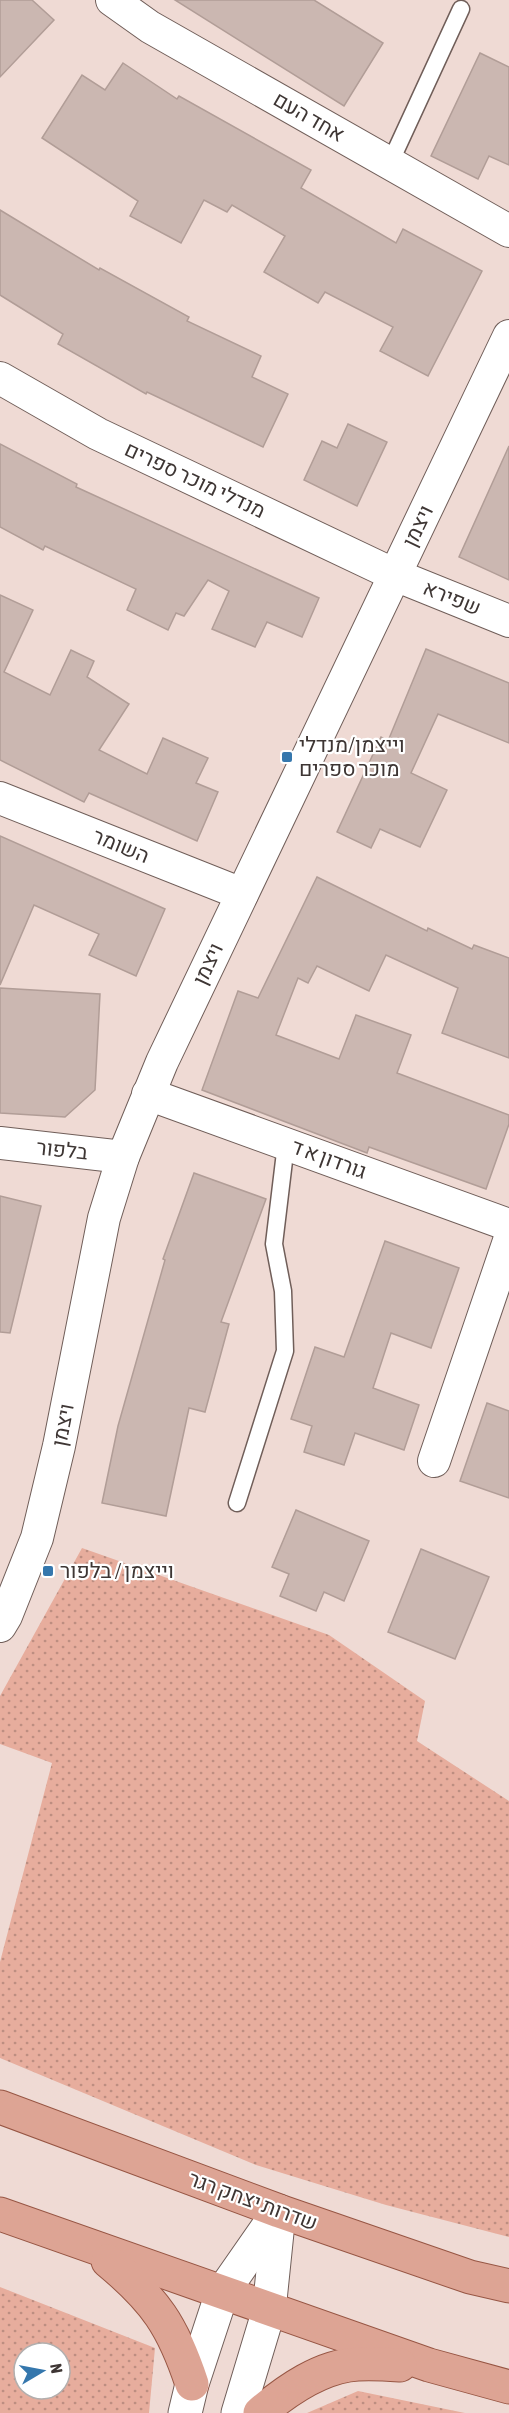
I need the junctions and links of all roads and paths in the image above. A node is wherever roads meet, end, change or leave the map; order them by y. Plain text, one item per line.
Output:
1 (112, 0) edge
2 (461, 9) dead end
3 (390, 163) junction
4 (509, 231) edge
5 (509, 336) edge
6 (0, 378) edge
7 (395, 575) junction
8 (509, 621) edge
9 (0, 798) edge
10 (242, 894) junction
11 (148, 1094) junction
12 (0, 1143) edge
13 (286, 1143) junction
14 (123, 1157) junction
15 (509, 1224) edge
16 (509, 1241) edge
17 (434, 1461) dead end
18 (237, 1503) dead end
19 (0, 1626) edge
20 (0, 2107) edge
21 (279, 2211) junction
22 (0, 2214) edge
23 (93, 2248) junction
24 (509, 2286) edge
25 (222, 2293) junction
26 (269, 2310) junction
27 (429, 2365) junction
28 (509, 2387) edge
29 (188, 2399) edge
30 (238, 2413) edge
31 (260, 2413) edge

1 - 3 street, אחד העם
2 - 3 lane
3 - 4 street, אחד העם
5 - 7 street, ויצמן
6 - 7 street, מנדלי מוכר ספרים
7 - 8 street, שפירא
7 - 10 street, ויצמן
9 - 10 street, השומר
10 - 11 street, ויצמן
11 - 13 street, גורדון א ד
11 - 14 street, ויצמן
12 - 14 street, בלפור
13 - 15 street, גורדון א ד
13 - 18 lane
14 - 19 street, ויצמן
16 - 17 street
20 - 21 main road, שדרות יצחק רגר
21 - 24 main road, שדרות יצחק רגר
21 - 25 street
21 - 26 street
22 - 23 main road
23 - 25 main road
23 - 29 main road
25 - 26 main road
25 - 29 street
26 - 27 main road
26 - 30 street
27 - 28 main road
27 - 31 main road

